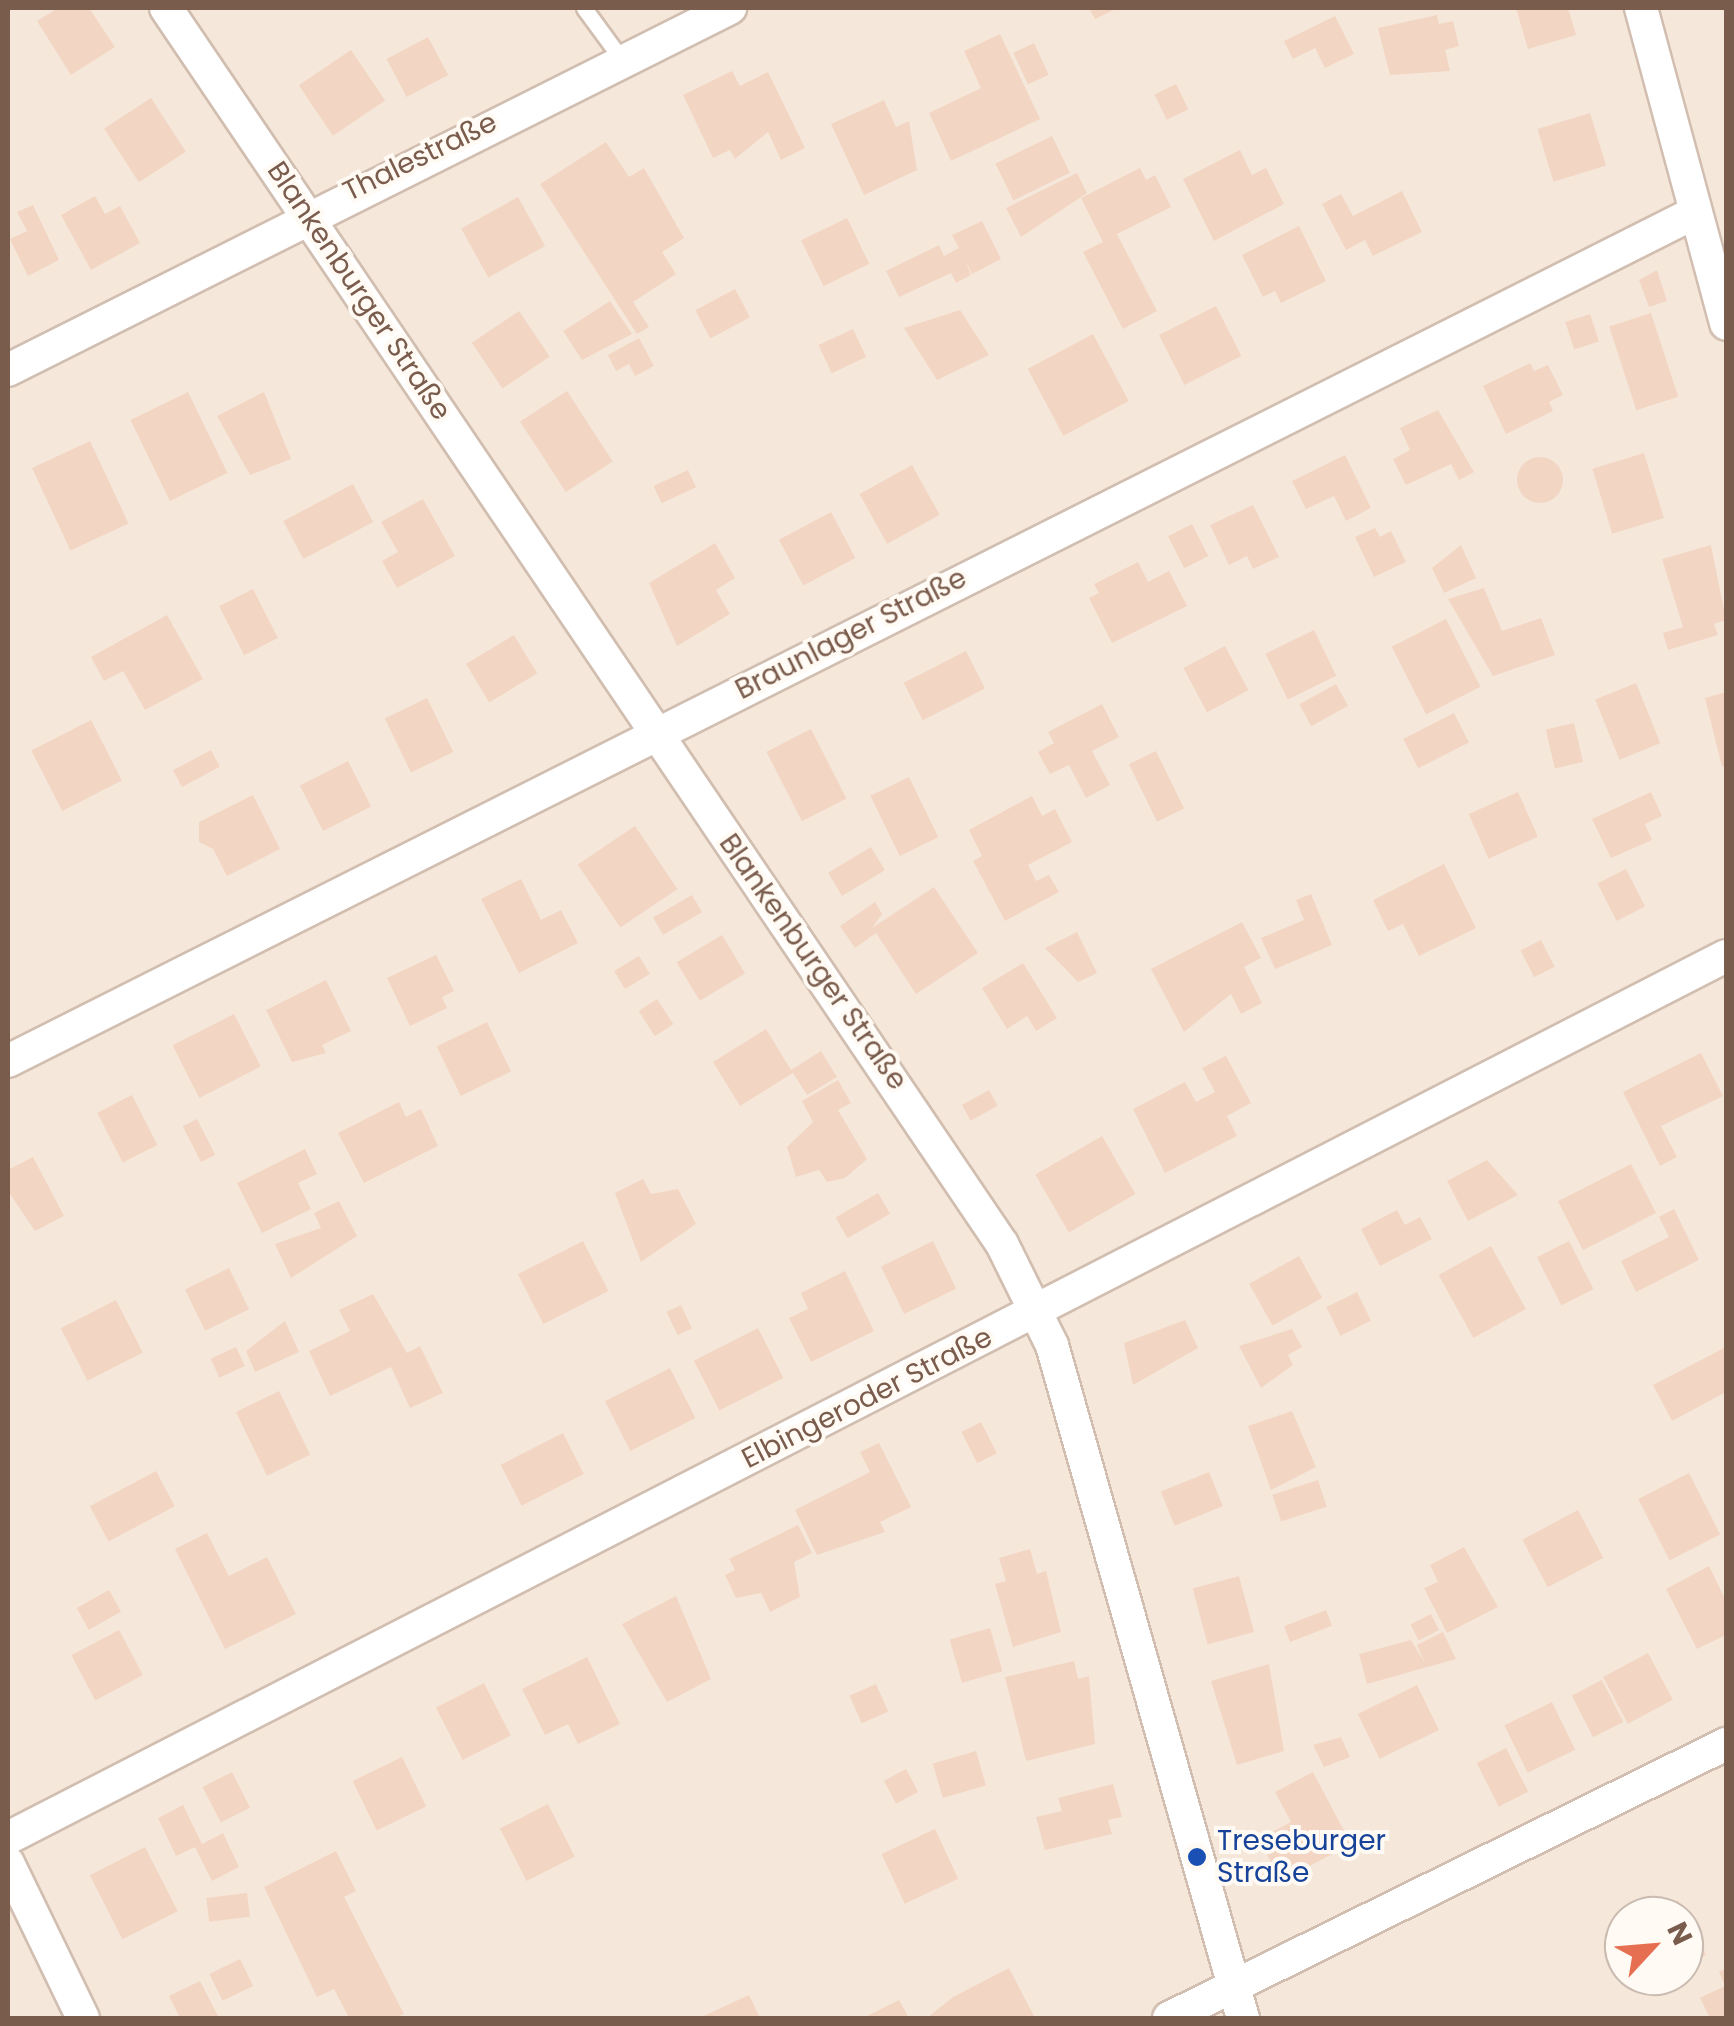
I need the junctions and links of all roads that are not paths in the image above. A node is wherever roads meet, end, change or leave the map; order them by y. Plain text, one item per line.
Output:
1 (166, 8) edge
2 (584, 8) edge
3 (730, 8) edge
4 (1641, 8) edge
5 (622, 60) junction
6 (308, 212) junction
7 (1696, 212) junction
8 (1726, 324) edge
9 (8, 370) edge
10 (654, 734) junction
11 (1726, 956) edge
12 (8, 1060) edge
13 (1036, 1312) junction
14 (1726, 1744) edge
15 (8, 1838) edge
16 (8, 1864) edge
17 (1239, 2003) edge
18 (83, 2018) edge
19 (1169, 2018) edge

1 - 6 street, Blankenburger Straße
2 - 5 lane
3 - 5 street, Thalestraße
4 - 7 street
5 - 6 street, Thalestraße
6 - 9 street, Thalestraße
6 - 10 street, Blankenburger Straße
7 - 8 street
7 - 10 street, Braunlager Straße
10 - 12 street, Braunlager Straße
10 - 13 street, Blankenburger Straße
11 - 13 street, Elbingeroder Straße
13 - 15 street, Elbingeroder Straße
13 - 17 street, Blankenburger Straße
14 - 17 street
16 - 18 street
17 - 19 street

